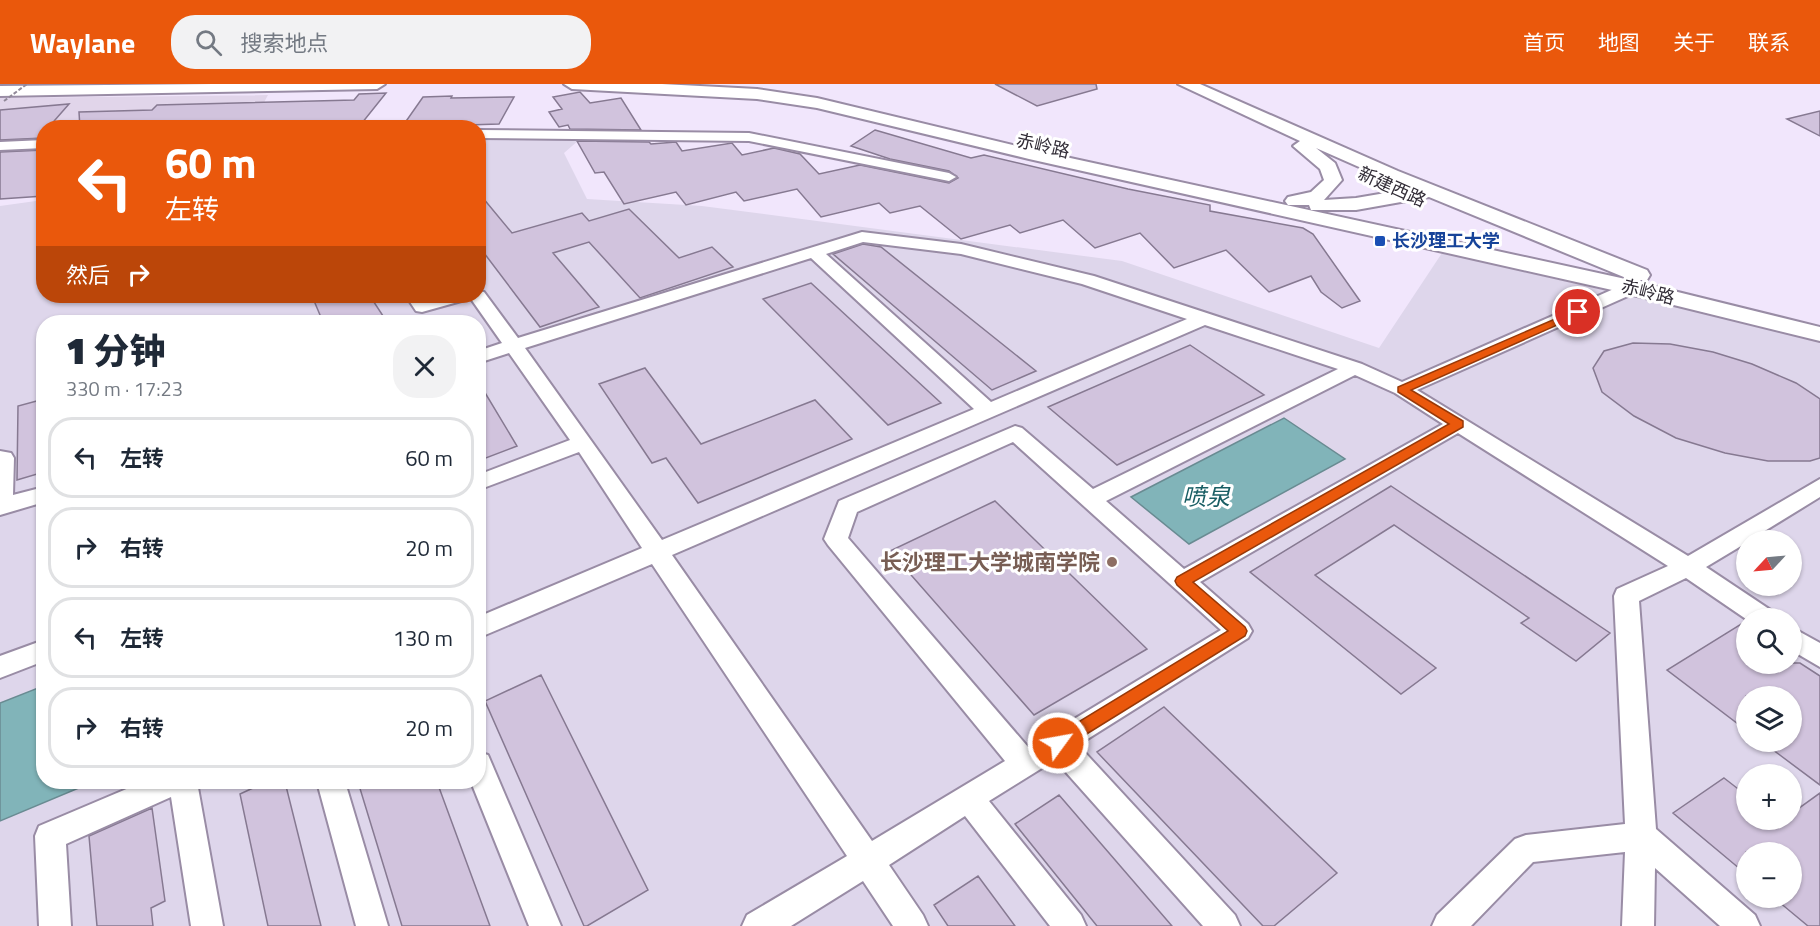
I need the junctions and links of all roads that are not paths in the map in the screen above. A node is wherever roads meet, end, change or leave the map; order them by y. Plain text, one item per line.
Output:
1 (254, 84) edge
2 (376, 84) edge
3 (572, 84) edge
4 (652, 84) edge
5 (1166, 84) edge
6 (1186, 84) edge
7 (213, 89) junction
8 (2, 96) edge
9 (486, 134) edge
10 (36, 144) edge
11 (0, 146) edge
12 (1302, 146) junction
13 (949, 177) dead end
14 (1422, 194) junction
15 (1291, 202) junction
16 (1336, 220) junction
17 (813, 252) junction
18 (1622, 289) junction
19 (419, 303) edge
20 (435, 303) edge
21 (1204, 319) junction
22 (487, 322) edge
23 (1820, 326) edge
24 (1820, 334) edge
25 (515, 346) junction
26 (486, 355) edge
27 (1355, 368) junction
28 (1402, 389) junction
29 (990, 412) junction
30 (1458, 424) junction
31 (583, 443) junction
32 (0, 458) edge
33 (486, 480) edge
34 (1820, 487) edge
35 (36, 496) edge
36 (1090, 500) junction
37 (1, 507) edge
38 (658, 553) junction
39 (1688, 567) junction
40 (1182, 581) junction
41 (1748, 608) edge
42 (486, 625) edge
43 (1802, 645) edge
44 (36, 653) edge
45 (1820, 657) edge
46 (0, 667) edge
47 (1058, 743) junction
48 (1025, 764) junction
49 (486, 783) edge
50 (157, 789) edge
51 (184, 789) edge
52 (333, 789) edge
53 (969, 798) junction
54 (1641, 836) junction
55 (868, 861) junction
56 (55, 926) edge
57 (207, 926) edge
58 (372, 926) edge
59 (545, 926) edge
60 (761, 926) edge
61 (912, 926) edge
62 (1070, 926) edge
63 (1224, 926) edge
64 (1448, 926) edge
65 (1638, 926) edge
66 (1744, 926) edge

1 - 7 main road
2 - 7 main road
3 - 16 main road, 赤岭路
4 - 15 main road, 赤岭路
5 - 12 main road, 新建西路
6 - 14 main road, 新建西路
7 - 8 main road
9 - 13 street
10 - 11 street
12 - 14 main road, 新建西路
12 - 15 main road
14 - 15 main road, 赤岭路
14 - 16 main road, 赤岭路
14 - 18 main road, 新建西路
14 - 23 main road, 赤岭路
16 - 18 main road, 赤岭路
17 - 21 street
17 - 25 street
17 - 29 street
18 - 24 main road, 赤岭路
18 - 28 street
19 - 20 street
21 - 27 street
21 - 29 street
22 - 25 street
25 - 26 street
25 - 31 street
27 - 28 street
27 - 36 street
28 - 30 street
29 - 38 street
30 - 39 street
30 - 40 street
31 - 33 street
31 - 38 street
32 - 37 street
34 - 39 street
35 - 37 street
36 - 40 street
36 - 48 street
38 - 42 street
38 - 55 street
39 - 41 street
39 - 54 street
40 - 47 street
43 - 45 street
44 - 46 street
47 - 48 street
47 - 63 street
48 - 53 street
49 - 59 street
50 - 56 street
51 - 57 street
52 - 58 street
53 - 55 street
53 - 62 street
54 - 64 street
54 - 65 street
54 - 66 street
55 - 60 street
55 - 61 street

